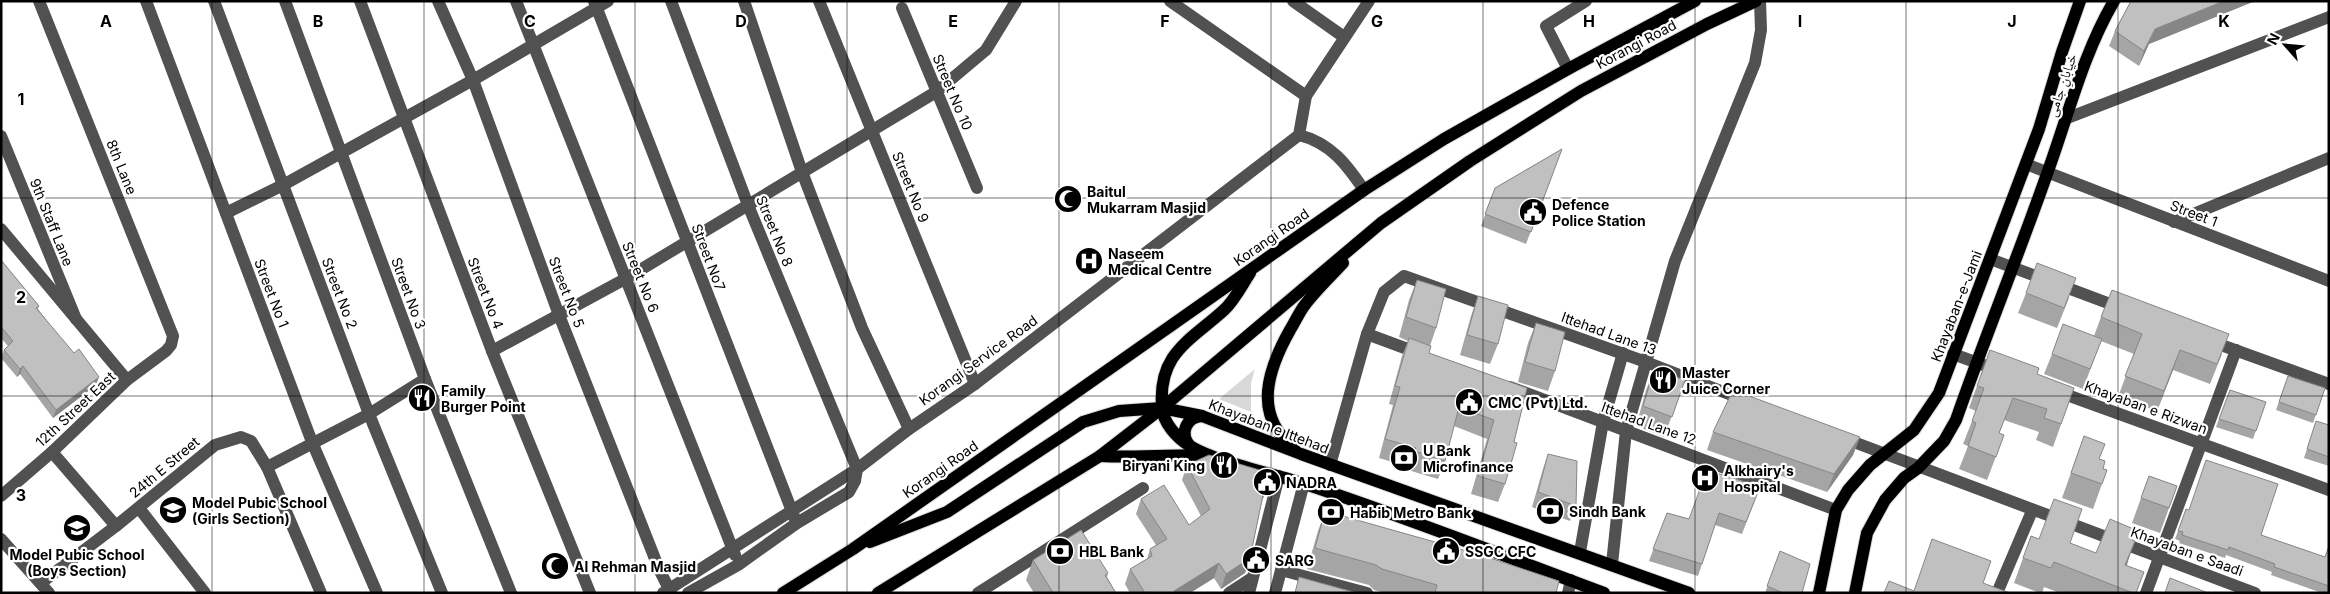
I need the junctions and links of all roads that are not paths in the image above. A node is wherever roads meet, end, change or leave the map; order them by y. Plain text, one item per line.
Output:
1 (39, 1) edge
2 (146, 1) edge
3 (214, 1) edge
4 (285, 1) edge
5 (360, 1) edge
6 (438, 1) edge
7 (516, 1) edge
8 (671, 1) edge
9 (744, 1) edge
10 (819, 1) edge
11 (1016, 1) edge
12 (1170, 1) edge
13 (1292, 1) edge
14 (1369, 1) edge
15 (1586, 1) edge
16 (1695, 1) edge
17 (1756, 1) edge
18 (1760, 1) edge
19 (2080, 1) edge
20 (2114, 1) edge
21 (600, 3) edge
22 (902, 8) dead end
23 (2329, 18) edge
24 (1344, 37) junction
25 (534, 44) junction
26 (1568, 69) junction
27 (473, 80) junction
28 (936, 92) junction
29 (1306, 96) junction
30 (404, 118) junction
31 (2066, 119) junction
32 (871, 131) junction
33 (1299, 135) junction
34 (1, 136) edge
35 (341, 153) junction
36 (2329, 158) edge
37 (2024, 168) junction
38 (802, 172) junction
39 (2046, 177) junction
40 (283, 185) junction
41 (977, 188) dead end
42 (1364, 190) junction
43 (748, 205) junction
44 (226, 212) junction
45 (2174, 222) junction
46 (1381, 223) junction
47 (1, 229) edge
48 (687, 241) junction
49 (1990, 259) junction
50 (2014, 262) junction
51 (1256, 265) junction
52 (625, 279) junction
53 (2329, 282) edge
54 (2130, 312) edge
55 (559, 315) junction
56 (76, 319) junction
57 (1367, 334) junction
58 (2194, 335) edge
59 (171, 345) joint
60 (2236, 350) junction
61 (492, 351) junction
62 (1623, 353) junction
63 (1953, 354) junction
64 (1431, 358) edge
65 (1646, 362) junction
66 (1976, 362) junction
67 (2013, 376) edge
68 (425, 379) junction
69 (127, 380) junction
70 (1494, 381) edge
71 (975, 384) junction
72 (2329, 384) edge
73 (2041, 385) edge
74 (1756, 404) edge
75 (1162, 408) junction
76 (369, 414) junction
77 (1202, 416) junction
78 (1603, 422) junction
79 (909, 429) junction
80 (1626, 430) junction
81 (1829, 433) edge
82 (312, 442) junction
83 (2200, 443) junction
84 (1190, 446) junction
85 (52, 452) junction
86 (1301, 454) junction
87 (1884, 455) junction
88 (1100, 456) junction
89 (1214, 456) junction
90 (1330, 465) junction
91 (267, 467) junction
92 (1918, 468) junction
93 (857, 469) junction
94 (1279, 476) junction
95 (1304, 483) junction
96 (1143, 488) dead end
97 (2329, 490) edge
98 (1, 496) edge
99 (139, 508) junction
100 (1836, 510) junction
101 (2032, 511) junction
102 (794, 518) junction
103 (116, 526) junction
104 (1, 539) edge
105 (733, 549) junction
106 (852, 549) junction
107 (1580, 552) junction
108 (2159, 556) junction
109 (1612, 564) junction
110 (738, 565) junction
111 (1281, 570) junction
112 (1252, 578) junction
113 (1569, 586) edge
114 (45, 588) edge
115 (984, 591) edge
116 (668, 592) edge
117 (1598, 592) edge
118 (205, 593) edge
119 (320, 593) edge
120 (377, 593) edge
121 (442, 593) edge
122 (511, 593) edge
123 (590, 593) edge
124 (688, 593) edge
125 (783, 593) edge
126 (878, 593) edge
127 (1229, 593) edge
128 (1249, 593) edge
129 (1275, 593) edge
130 (1367, 593) edge
131 (1689, 593) edge
132 (1819, 593) edge
133 (1855, 593) edge
134 (1997, 593) edge
135 (2146, 593) edge
136 (2255, 593) edge

1 - 59 street, 8th Lane
2 - 44 street, Street No 1
3 - 40 street, Street No 2
4 - 35 street, Street No 3
5 - 30 street, Street No 4
6 - 27 street, Street No 5
7 - 25 street, Street No 6
8 - 43 street, Street No 8
9 - 38 street
10 - 32 street, Street No 9
11 - 28 street
12 - 29 street
13 - 24 street
14 - 24 street
15 - 26 street
16 - 26 main road, Korangi Road
17 - 46 main road, Korangi Road
18 - 65 street
19 - 37 main road, Khayaban-e-Jami
20 - 31 main road, خیابانِ جامی
21 - 25 street
21 - 48 street, Street No7
22 - 28 street, Street No 10
23 - 31 street
24 - 29 street
25 - 27 street
25 - 52 street, Street No 6
26 - 42 main road, Korangi Road
27 - 30 street
27 - 55 street, Street No 5
28 - 32 street
28 - 41 street, Street No 10
29 - 33 street
30 - 35 street
30 - 61 street, Street No 4
31 - 39 main road, خیابانِ جامی
32 - 38 street
32 - 71 street, Street No 9
33 - 42 street
33 - 71 street, Korangi Service Road
34 - 56 street, 9th Staff Lane
35 - 40 street
35 - 68 street, Street No 3
36 - 45 street
37 - 39 street, Street 1
37 - 49 main road, Khayaban-e-Jami
38 - 43 street
38 - 79 street
39 - 45 street, Street 1
39 - 50 main road
40 - 44 street
40 - 76 street, Street No 2
42 - 51 main road, Korangi Road
43 - 48 street
43 - 93 street, Street No 8
44 - 82 street, Street No 1
45 - 53 street, Street 1
46 - 75 main road, Korangi Road
46 - 86 main road
47 - 56 street
48 - 52 street
48 - 102 street, Street No7
49 - 50 street
49 - 63 main road, Khayaban-e-Jami
50 - 54 street
50 - 66 main road
51 - 75 main road
51 - 106 main road, Korangi Road
52 - 55 street
52 - 105 street, Street No 6
55 - 61 street
55 - 116 street, Street No 5
56 - 69 street
57 - 62 street, Ittehad Lane 13
57 - 64 street
57 - 90 street, Ittehad Lane 13
58 - 60 street
59 - 69 street, 12th Street East
60 - 72 street
60 - 83 street
61 - 123 street, Street No 4
62 - 65 street, Ittehad Lane 13
62 - 78 street
63 - 66 street
63 - 87 main road, Khayaban-e-Jami
65 - 74 street, Ittehad Lane 13
65 - 80 street
66 - 67 street
66 - 92 main road
68 - 76 street
68 - 122 street, Street No 3
69 - 85 street, 12th Street East
70 - 78 street, Ittehad Lane 12
71 - 79 street, Korangi Service Road
73 - 83 street, Khayaban e Rizwan
75 - 77 main road, Khayaban e Ittehad
75 - 84 main road
75 - 88 main road, Korangi Road
75 - 106 main road, Khayaban e Ittehad
76 - 82 street
76 - 121 street, Street No 2
77 - 84 main road
77 - 86 main road, Khayaban e Ittehad
78 - 80 street, Ittehad Lane 12
78 - 107 street
79 - 93 street, Korangi Service Road
80 - 100 street, Ittehad Lane 12
80 - 109 street
81 - 87 street
82 - 91 street
82 - 120 street, Street No 1
83 - 97 street, Khayaban e Rizwan
83 - 108 street
84 - 89 main road
85 - 98 street, 12th Street East
85 - 103 street
86 - 90 main road, Khayaban e Ittehad
87 - 92 street
87 - 100 main road, Khayaban-e-Jami
88 - 89 main road
88 - 126 main road, Korangi Road
89 - 94 main road
90 - 107 main road, Khayaban e Ittehad
91 - 99 street, 24th E Street
91 - 119 street, 24th E Street
92 - 101 street, Khayaban e Saadi
92 - 133 main road
93 - 102 street, Korangi Service Road
94 - 95 main road
94 - 112 street
95 - 111 street
95 - 113 main road
96 - 115 street
99 - 103 street, 24th E Street
99 - 118 street
100 - 132 main road, Khayaban-e-Jami
101 - 108 street, Khayaban e Saadi
101 - 134 street
102 - 105 street, Korangi Service Road
102 - 110 street
103 - 114 street, 24th E Street
104 - 114 street
105 - 110 street, Street No 6
105 - 116 street, Korangi Service Road
106 - 125 main road, Korangi Road
107 - 109 main road, Khayaban e Ittehad
108 - 135 street
108 - 136 street, Khayaban e Saadi
109 - 131 main road, Khayaban e Ittehad
110 - 124 street
111 - 129 street
111 - 130 street
112 - 127 street
112 - 128 street
113 - 117 main road

